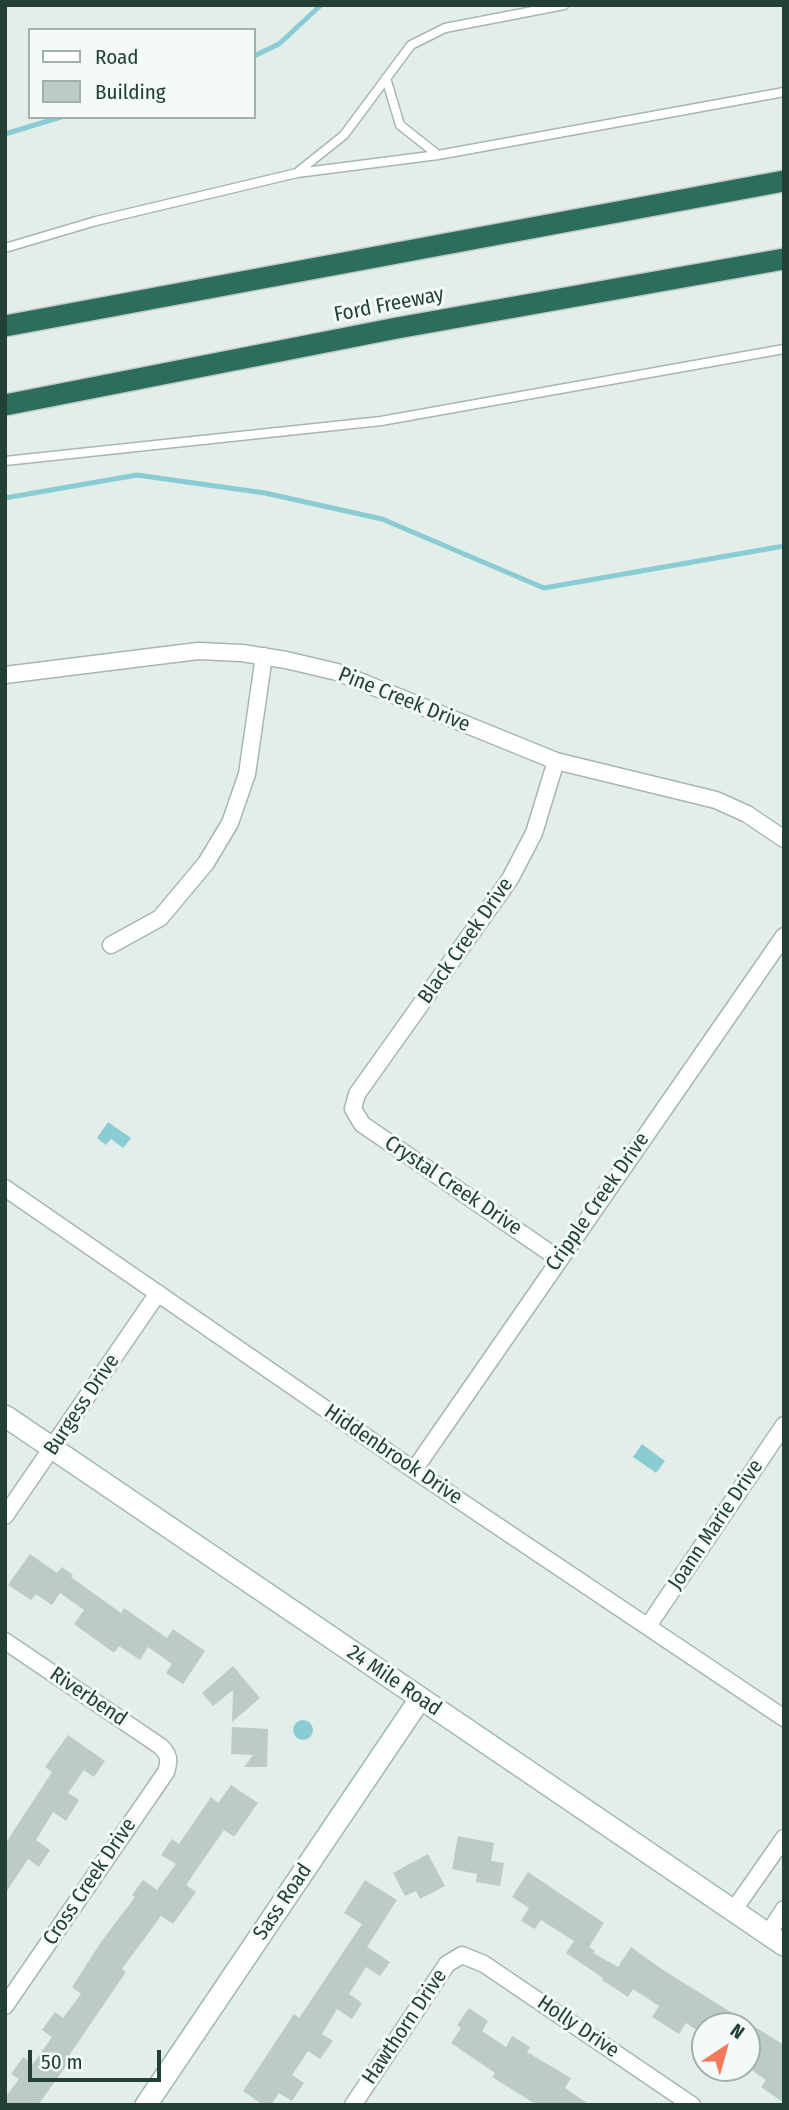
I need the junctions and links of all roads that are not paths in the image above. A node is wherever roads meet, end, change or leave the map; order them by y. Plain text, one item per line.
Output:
1 (564, 5) edge
2 (386, 78) junction
3 (784, 92) edge
4 (438, 155) junction
5 (296, 173) junction
6 (784, 181) edge
7 (5, 248) edge
8 (784, 259) edge
9 (5, 326) edge
10 (784, 349) edge
11 (5, 405) edge
12 (5, 461) edge
13 (264, 656) junction
14 (5, 675) edge
15 (556, 761) junction
16 (784, 839) edge
17 (784, 936) edge
18 (111, 945) dead end
19 (353, 1109) joint
20 (5, 1188) edge
21 (559, 1259) junction
22 (158, 1293) junction
23 (5, 1416) edge
24 (784, 1425) edge
25 (52, 1448) junction
26 (414, 1470) junction
27 (5, 1516) edge
28 (648, 1626) junction
29 (5, 1641) edge
30 (420, 1699) junction
31 (784, 1718) edge
32 (168, 1755) joint
33 (784, 1838) edge
34 (784, 1909) edge
35 (733, 1911) junction
36 (776, 1940) edge
37 (462, 1955) joint
38 (5, 2006) edge
39 (146, 2105) edge
40 (353, 2105) edge
41 (692, 2105) edge

1 - 2 lane
2 - 4 lane
2 - 5 lane
3 - 4 lane
4 - 5 lane
5 - 7 lane
6 - 9 highway
8 - 11 highway, Ford Freeway
10 - 12 lane
13 - 14 street, Pine Creek Drive
13 - 15 street, Pine Creek Drive
13 - 18 street
15 - 16 street, Pine Creek Drive
15 - 19 street, Black Creek Drive
17 - 21 street, Cripple Creek Drive
19 - 21 street, Crystal Creek Drive
20 - 22 street, Hiddenbrook Drive
21 - 26 street, Cripple Creek Drive
22 - 25 street, Burgess Drive
22 - 26 street, Hiddenbrook Drive
23 - 25 street, 24 Mile Road
24 - 28 street, Joann Marie Drive
25 - 27 street, Burgess Drive
25 - 30 street, 24 Mile Road
26 - 28 street, Hiddenbrook Drive
28 - 31 street, Hiddenbrook Drive
29 - 32 street, Riverbend
30 - 35 street, 24 Mile Road
30 - 39 street, Sass Road
32 - 38 street, Cross Creek Drive
33 - 35 street
34 - 36 street
35 - 36 street, 24 Mile Road
37 - 40 street, Hawthorn Drive
37 - 41 street, Holly Drive

